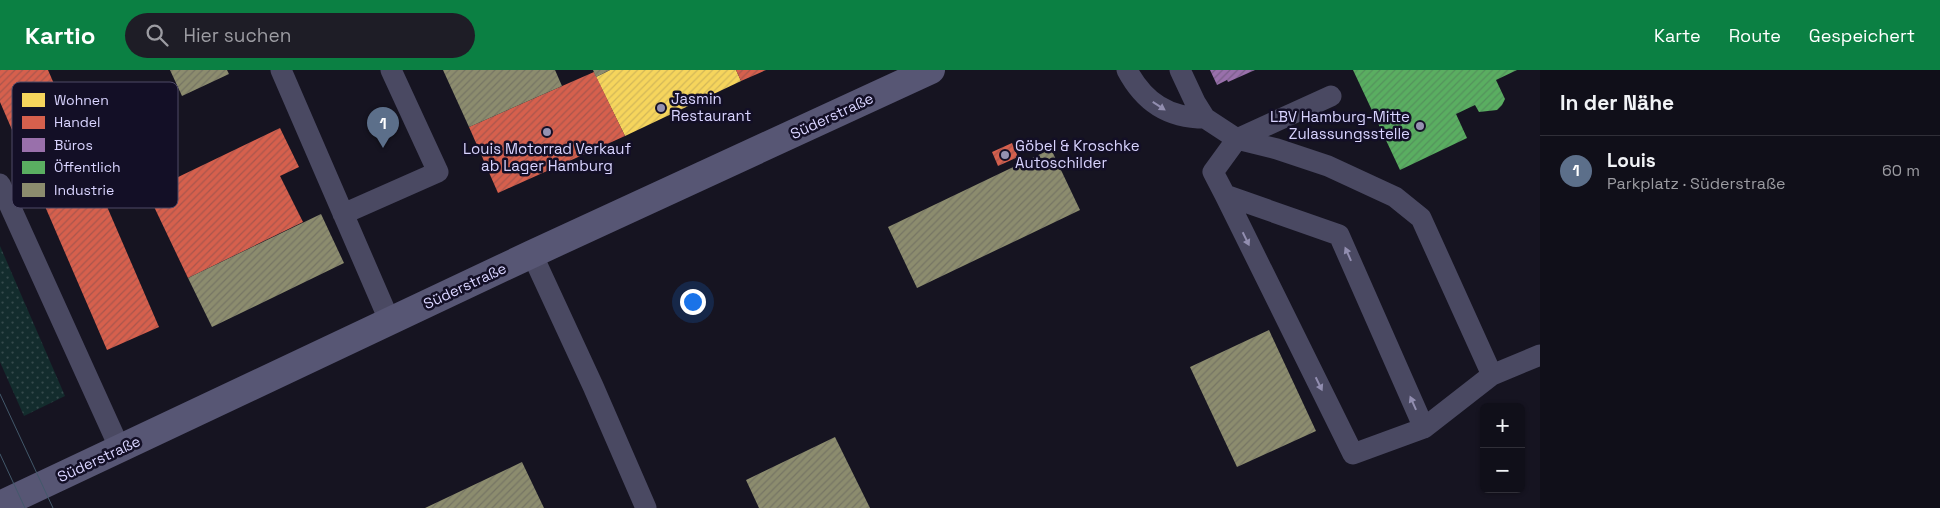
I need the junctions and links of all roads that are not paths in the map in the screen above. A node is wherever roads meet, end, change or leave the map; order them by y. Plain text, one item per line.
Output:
1 (281, 70) edge
2 (391, 70) edge
3 (931, 70) edge
4 (1127, 70) edge
5 (1180, 70) edge
6 (1331, 96) dead end
7 (1204, 118) junction
8 (1236, 139) junction
9 (0, 184) edge
10 (1225, 195) junction
11 (343, 214) junction
12 (532, 254) junction
13 (390, 322) junction
14 (1540, 355) edge
15 (1492, 375) junction
16 (1424, 428) junction
17 (120, 449) junction
18 (0, 505) edge
19 (646, 508) edge

1 - 11 lane
2 - 11 lane
3 - 12 main road, Süderstraße
4 -> 7 lane
5 - 7 lane
6 - 8 lane
7 - 8 lane
8 - 10 lane
8 - 15 lane
9 - 17 lane
16 -> 10 lane
10 -> 16 lane
11 - 13 lane
12 - 13 main road, Süderstraße
12 - 19 lane
13 - 17 main road, Süderstraße
14 - 15 lane
15 - 16 lane
17 - 18 main road, Süderstraße

